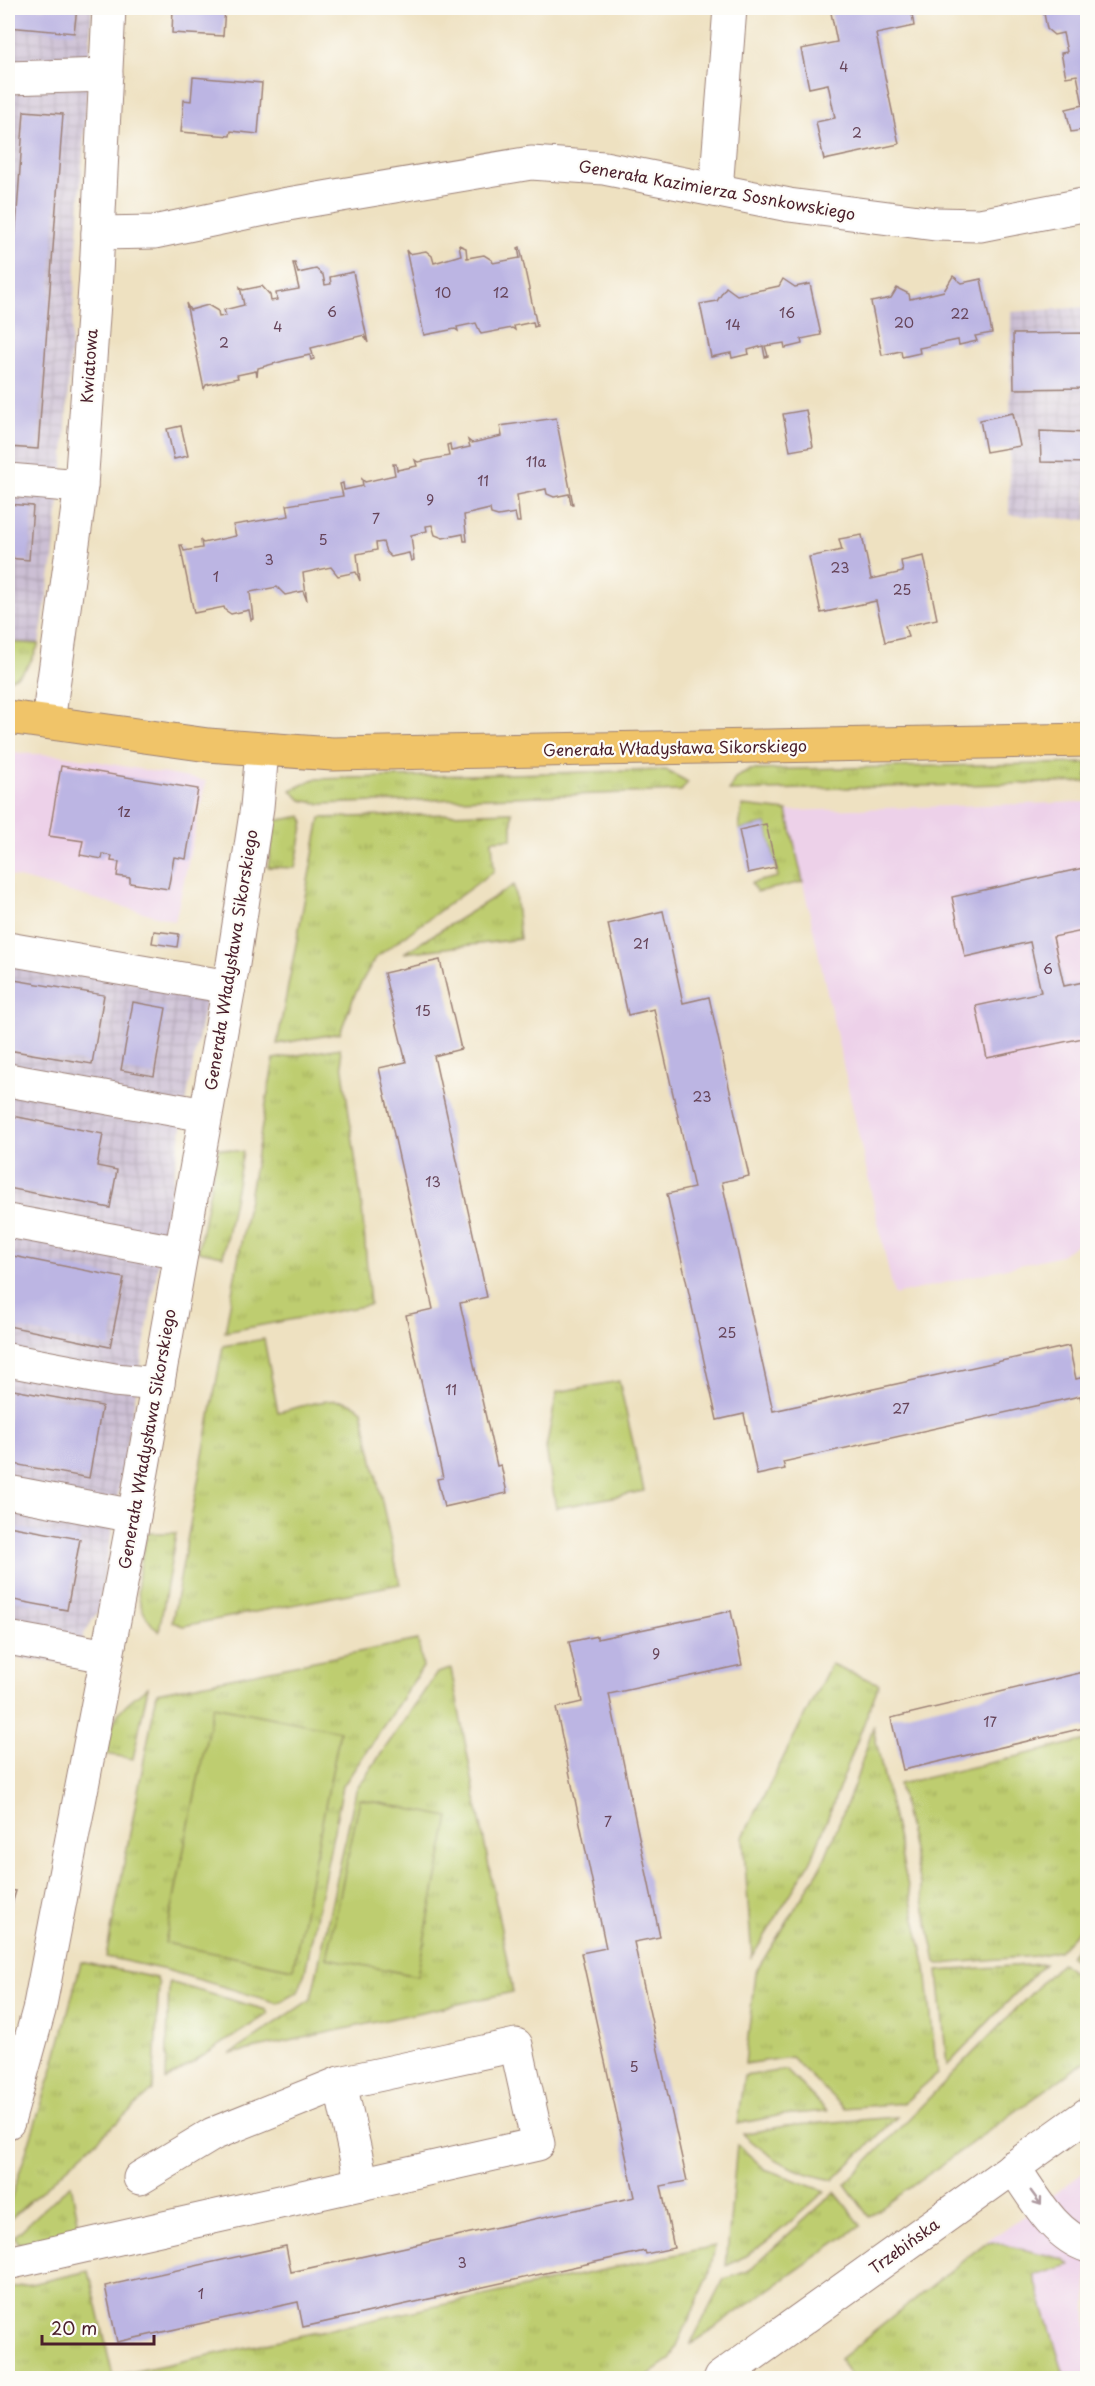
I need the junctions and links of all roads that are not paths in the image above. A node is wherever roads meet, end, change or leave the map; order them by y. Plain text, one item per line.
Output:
1 (109, 8) edge
2 (730, 8) edge
3 (106, 75) junction
4 (8, 78) edge
5 (716, 190) junction
6 (1088, 204) edge
7 (98, 233) junction
8 (8, 480) edge
9 (81, 486) junction
10 (8, 717) edge
11 (48, 722) junction
12 (1088, 740) edge
13 (262, 751) junction
14 (8, 949) edge
15 (229, 987) junction
16 (8, 1080) edge
17 (205, 1115) junction
18 (8, 1221) edge
19 (181, 1253) junction
20 (8, 1360) edge
21 (158, 1384) junction
22 (8, 1492) edge
23 (134, 1516) junction
24 (8, 1638) edge
25 (107, 1656) junction
26 (340, 2083) junction
27 (1088, 2114) edge
28 (8, 2122) edge
29 (1013, 2168) junction
30 (140, 2178) dead end
31 (362, 2184) junction
32 (1088, 2246) edge
33 (8, 2263) edge
34 (720, 2379) edge

1 - 3 street, Kwiatowa
2 - 5 street
3 - 4 street
3 - 7 street, Kwiatowa
5 - 6 street, Generała Kazimierza Sosnkowskiego
5 - 7 street, Generała Kazimierza Sosnkowskiego
7 - 9 street, Kwiatowa
8 - 9 street
9 - 11 street, Kwiatowa
10 - 11 main road, Generała Władysława Sikorskiego
11 - 13 main road, Generała Władysława Sikorskiego
12 - 13 main road, Generała Władysława Sikorskiego
13 - 15 street, Generała Władysława Sikorskiego
14 - 15 street
15 - 17 street, Generała Władysława Sikorskiego
16 - 17 street
17 - 19 street, Generała Władysława Sikorskiego
18 - 19 street
19 - 21 street, Generała Władysława Sikorskiego
20 - 21 street
21 - 23 street, Generała Władysława Sikorskiego
22 - 23 street
23 - 25 street, Generała Władysława Sikorskiego
24 - 25 street
25 - 28 street, Generała Władysława Sikorskiego
26 - 30 street
26 - 31 street
26 - 31 street
27 - 29 street, Trzebińska
29 -> 32 street
29 - 34 street, Trzebińska
31 - 33 street

